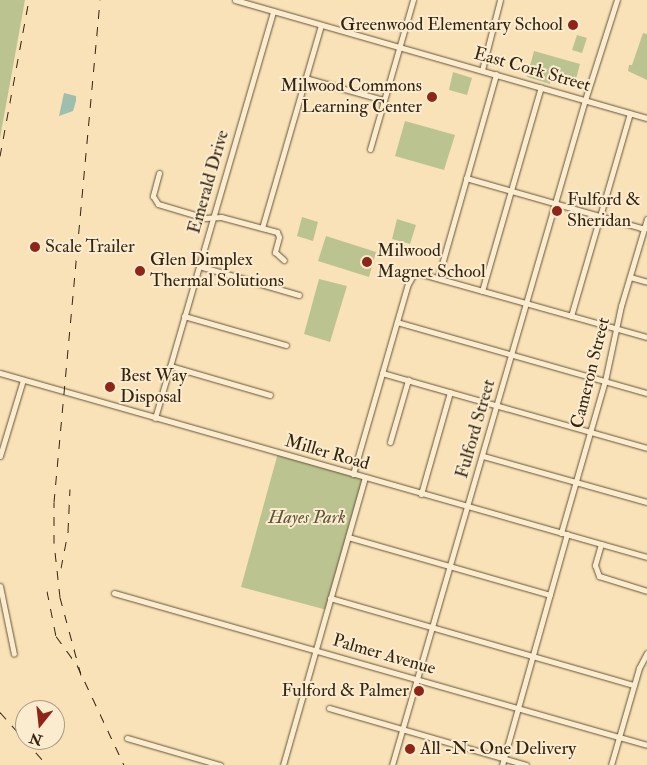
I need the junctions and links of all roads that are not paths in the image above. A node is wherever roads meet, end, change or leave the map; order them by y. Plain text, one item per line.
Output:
1 (235, 0) edge
2 (413, 0) edge
3 (500, 0) edge
4 (617, 0) edge
5 (246, 1) edge
6 (273, 11) junction
7 (321, 25) junction
8 (400, 46) junction
9 (482, 70) junction
10 (496, 74) junction
11 (305, 78) junction
12 (541, 87) junction
13 (384, 100) junction
14 (585, 100) junction
15 (630, 113) junction
16 (647, 118) edge
17 (370, 149) dead end
18 (159, 173) dead end
19 (466, 178) junction
20 (511, 191) junction
21 (556, 204) junction
22 (600, 216) junction
23 (213, 217) junction
24 (647, 219) edge
25 (646, 227) edge
26 (262, 228) junction
27 (284, 260) dead end
28 (199, 266) junction
29 (630, 277) junction
30 (438, 278) junction
31 (647, 282) edge
32 (482, 291) junction
33 (299, 295) dead end
34 (526, 304) junction
35 (184, 316) junction
36 (571, 316) junction
37 (397, 322) junction
38 (618, 329) junction
39 (647, 337) edge
40 (286, 345) dead end
41 (512, 355) junction
42 (170, 366) junction
43 (0, 373) edge
44 (382, 373) junction
45 (23, 380) junction
46 (408, 380) junction
47 (605, 382) junction
48 (450, 392) junction
49 (647, 393) edge
50 (270, 395) dead end
51 (498, 405) junction
52 (155, 418) junction
53 (591, 432) junction
54 (390, 442) dead end
55 (647, 448) edge
56 (0, 456) edge
57 (483, 456) junction
58 (353, 474) junction
59 (365, 477) junction
60 (576, 482) junction
61 (421, 494) junction
62 (647, 502) edge
63 (467, 507) junction
64 (564, 533) junction
65 (348, 537) junction
66 (601, 544) junction
67 (647, 557) edge
68 (450, 566) junction
69 (0, 586) edge
70 (647, 591) edge
71 (114, 593) dead end
72 (550, 595) junction
73 (330, 598) junction
74 (431, 627) junction
75 (316, 650) junction
76 (647, 653) edge
77 (14, 654) dead end
78 (533, 656) junction
79 (417, 679) junction
80 (634, 685) junction
81 (329, 708) dead end
82 (518, 708) junction
83 (403, 730) junction
84 (620, 737) junction
85 (127, 738) dead end
86 (647, 745) edge
87 (504, 759) junction
88 (220, 765) edge
89 (283, 765) edge
90 (392, 765) edge
91 (502, 765) edge
92 (526, 765) edge
93 (612, 765) edge

1 - 5 street, East Cork Street
2 - 8 street
3 - 9 street
4 - 14 street, Fulford Street
5 - 6 street, East Cork Street
6 - 7 street, East Cork Street
6 - 23 street, Emerald Drive
7 - 8 street, East Cork Street
7 - 11 street
8 - 9 street, East Cork Street
8 - 13 street
9 - 10 street, East Cork Street
10 - 12 street, East Cork Street
10 - 19 street
11 - 13 street
11 - 26 street
12 - 14 street, East Cork Street
12 - 20 street
13 - 17 street
14 - 15 street, East Cork Street
14 - 21 street, Fulford Street
15 - 16 street, East Cork Street
15 - 22 street
18 - 23 street
19 - 20 street
19 - 30 street
20 - 21 street
20 - 32 street
21 - 22 street
21 - 34 street, Fulford Street
22 - 25 street
22 - 36 street
23 - 26 street
23 - 28 street, Emerald Drive
24 - 25 street, Cameron Street
25 - 29 street, Cameron Street
26 - 27 street
28 - 33 street
28 - 35 street, Emerald Drive
29 - 31 street
29 - 38 street, Cameron Street
30 - 32 street
30 - 37 street
32 - 34 street
34 - 36 street
34 - 41 street, Fulford Street
35 - 40 street
35 - 42 street, Emerald Drive
36 - 38 street
37 - 41 street
37 - 44 street
38 - 39 street
38 - 47 street, Cameron Street
41 - 47 street
41 - 51 street, Fulford Street
42 - 50 street
42 - 52 street, Emerald Drive
43 - 45 street, Miller Road
44 - 46 street
44 - 58 street
45 - 52 street, Miller Road
45 - 56 street
46 - 48 street
46 - 54 street
47 - 49 street
47 - 53 street, Cameron Street
48 - 51 street
48 - 61 street
51 - 53 street
51 - 57 street, Fulford Street
52 - 58 street, Miller Road
53 - 55 street
53 - 60 street, Cameron Street
57 - 60 street
57 - 63 street, Fulford Street
58 - 59 street, Miller Road
59 - 61 street, Miller Road
59 - 65 street
60 - 62 street
60 - 64 street, Cameron Street
61 - 63 street, Miller Road
63 - 64 street, Miller Road
63 - 68 street, Fulford Street
64 - 66 street, Miller Road
64 - 72 street, Cameron Street
65 - 68 street
65 - 73 street
66 - 67 street, Miller Road
66 - 70 street
68 - 72 street
68 - 74 street, Fulford Street
69 - 77 street
71 - 75 street, Palmer Avenue
72 - 78 street, Cameron Street
73 - 74 street
73 - 75 street
74 - 78 street
74 - 79 street, Fulford Street
75 - 79 street, Palmer Avenue
75 - 89 street
76 - 80 street
78 - 80 street
78 - 82 street, Cameron Street
79 - 82 street, Palmer Avenue
79 - 83 street, Fulford Street
80 - 84 street
81 - 83 street
82 - 84 street, Palmer Avenue
82 - 87 street, Cameron Street
83 - 87 street
83 - 90 street, Fulford Street
84 - 86 street, Palmer Avenue
84 - 93 street
85 - 88 street
87 - 91 street, Cameron Street
87 - 92 street

